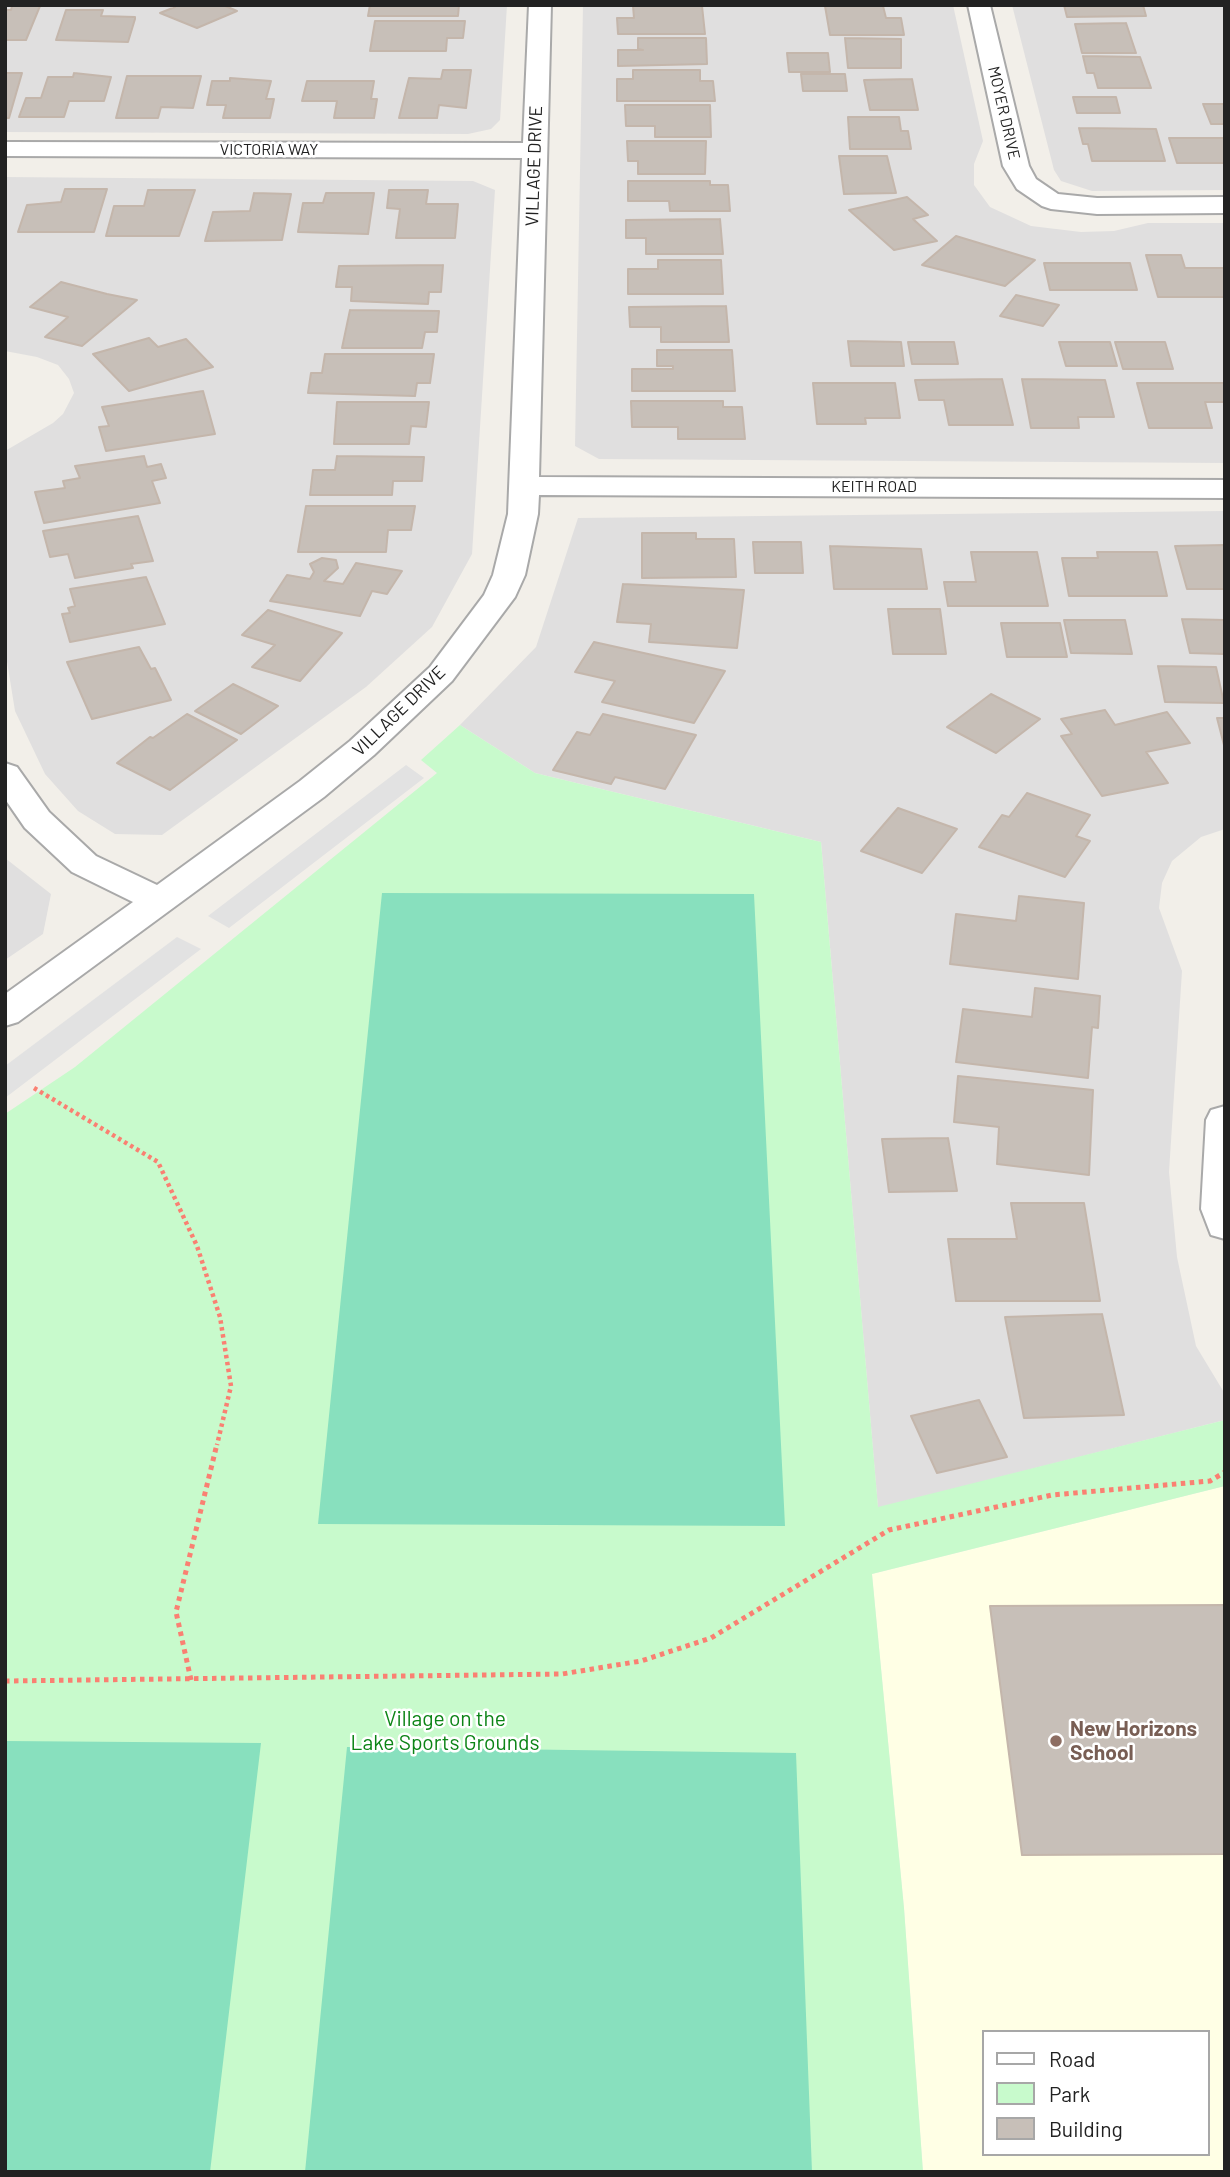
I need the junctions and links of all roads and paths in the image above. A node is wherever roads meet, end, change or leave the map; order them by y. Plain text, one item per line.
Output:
1 (540, 5) edge
2 (979, 5) edge
3 (5, 149) edge
4 (534, 150) junction
5 (1225, 205) edge
6 (524, 486) junction
7 (1225, 489) edge
8 (5, 774) edge
9 (158, 900) junction
10 (5, 1013) edge
11 (34, 1088) dead end
12 (1225, 1120) edge
13 (1225, 1224) edge
14 (1225, 1472) edge
15 (191, 1680) junction
16 (5, 1681) edge

1 - 4 street, VILLAGE DRIVE
2 - 5 street, MOYER DRIVE
3 - 4 street, VICTORIA WAY
4 - 6 street, VILLAGE DRIVE
6 - 7 street, KEITH ROAD
6 - 9 street, VILLAGE DRIVE
8 - 9 street
9 - 10 street, VILLAGE DRIVE
11 - 15 path
12 - 13 street
14 - 15 path
15 - 16 path

